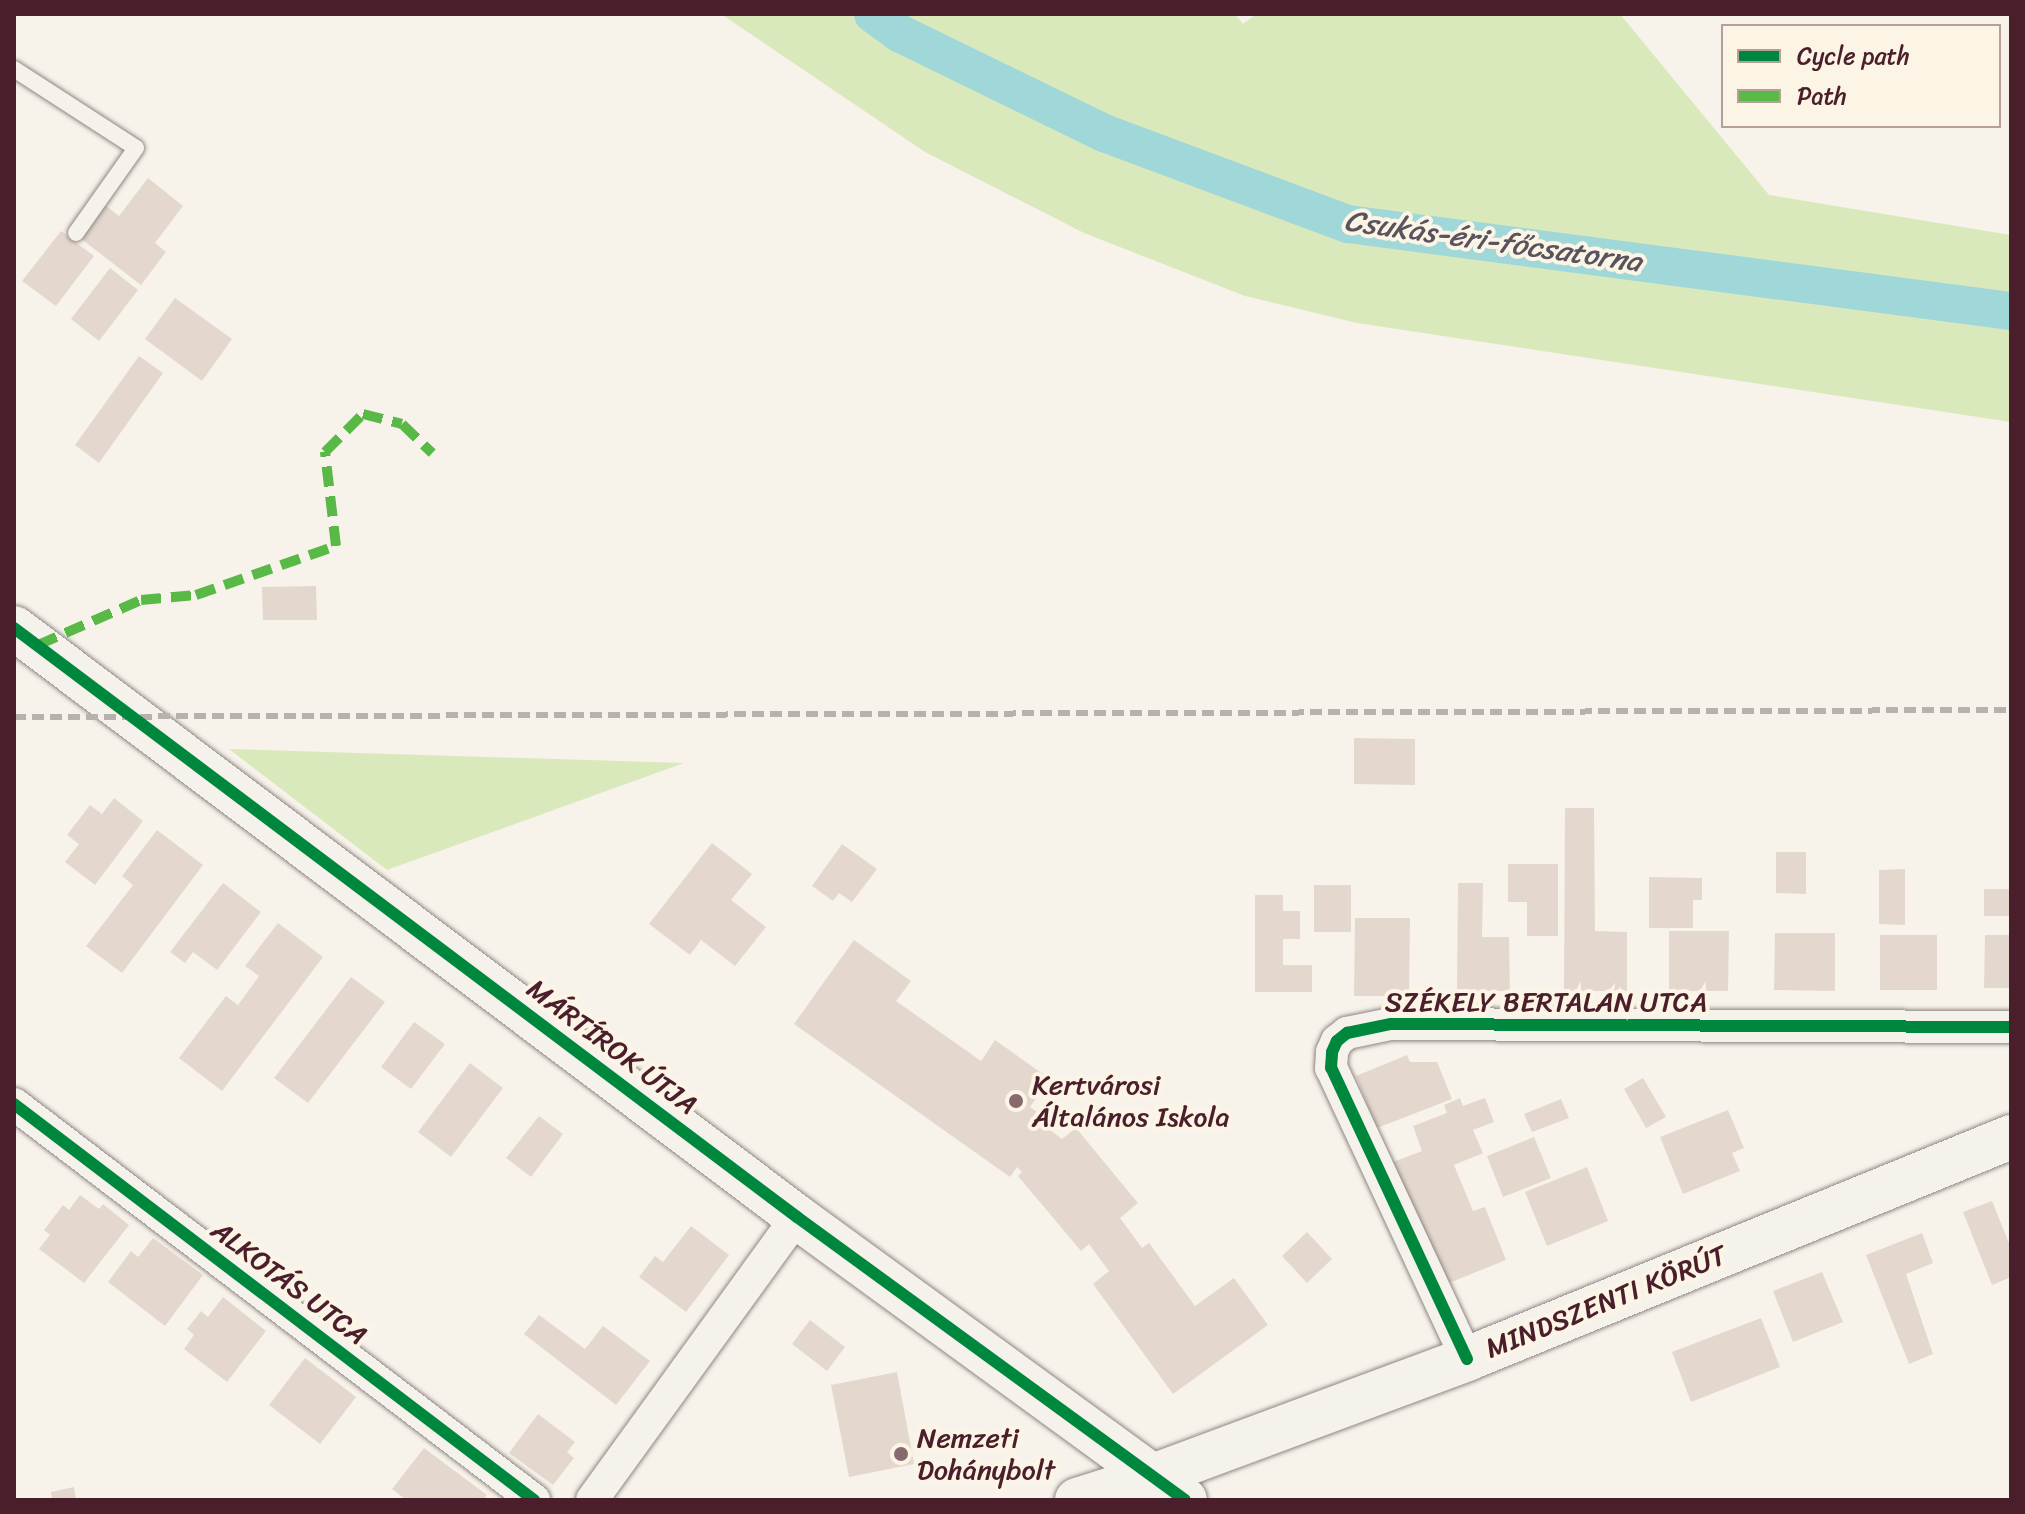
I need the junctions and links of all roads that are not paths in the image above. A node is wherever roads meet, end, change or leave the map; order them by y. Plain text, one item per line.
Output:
1 (14, 69) edge
2 (76, 233) dead end
3 (14, 628) edge
4 (2011, 1027) edge
5 (14, 1104) edge
6 (2011, 1137) edge
7 (797, 1217) junction
8 (1467, 1359) junction
9 (1169, 1488) edge
10 (534, 1500) edge
11 (592, 1500) edge
12 (1077, 1500) edge

1 - 2 lane
3 - 7 street, MÁRTÍROK ÚTJA
4 - 8 street, SZÉKELY BERTALAN UTCA
5 - 10 street, ALKOTÁS UTCA
6 - 8 street, MINDSZENTI KÖRÚT
7 - 9 street, MÁRTÍROK ÚTJA
7 - 11 street
8 - 9 street, MINDSZENTI KÖRÚT
9 - 12 street, MINDSZENTI KÖRÚT

